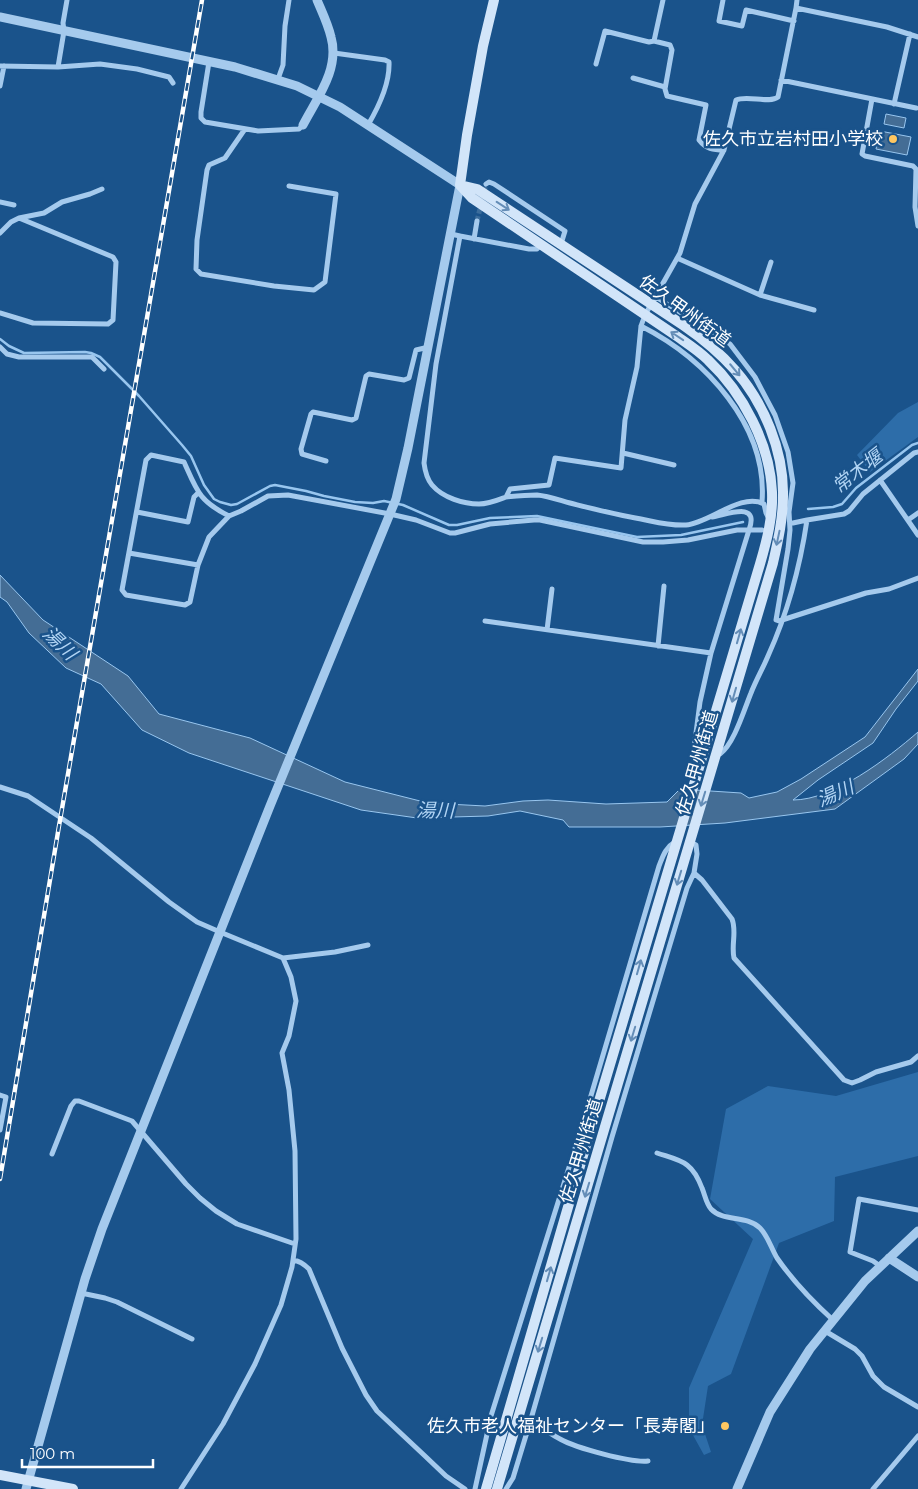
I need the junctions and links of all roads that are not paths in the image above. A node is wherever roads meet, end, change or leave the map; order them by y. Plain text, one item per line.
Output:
1 (67, 0) edge
2 (289, 0) edge
3 (317, 0) edge
4 (494, 0) edge
5 (663, 0) edge
6 (723, 0) edge
7 (798, 0) edge
8 (796, 8) junction
9 (0, 17) edge
10 (794, 21) junction
11 (64, 31) junction
12 (910, 34) junction
13 (918, 38) edge
14 (654, 41) junction
15 (334, 53) junction
16 (209, 62) junction
17 (596, 64) dead end
18 (2, 66) edge
19 (58, 66) junction
20 (633, 78) dead end
21 (278, 79) junction
22 (781, 80) junction
23 (173, 83) dead end
24 (0, 86) edge
25 (666, 87) junction
26 (318, 96) junction
27 (872, 99) junction
28 (894, 104) junction
29 (916, 108) dead end
30 (303, 125) joint
31 (368, 125) junction
32 (245, 129) junction
33 (724, 150) junction
34 (486, 184) dead end
35 (460, 185) junction
36 (289, 186) dead end
37 (102, 189) dead end
38 (0, 202) edge
39 (14, 205) dead end
40 (19, 218) junction
41 (477, 221) tunnel mouth
42 (918, 226) edge
43 (0, 233) edge
44 (455, 235) junction
45 (474, 239) junction
46 (541, 244) junction
47 (562, 244) junction
48 (677, 258) junction
49 (771, 262) dead end
50 (760, 295) junction
51 (654, 301) junction
52 (814, 310) dead end
53 (0, 313) edge
54 (645, 315) junction
55 (641, 326) junction
56 (0, 347) edge
57 (429, 347) junction
58 (104, 369) dead end
59 (918, 452) edge
60 (623, 453) junction
61 (326, 461) dead end
62 (674, 465) dead end
63 (880, 480) junction
64 (198, 493) junction
65 (506, 497) junction
66 (762, 502) junction
67 (137, 512) junction
68 (391, 512) junction
69 (786, 512) junction
70 (918, 514) edge
71 (229, 516) junction
72 (712, 517) junction
73 (807, 520) junction
74 (908, 520) junction
75 (770, 522) junction
76 (793, 523) dead end
77 (749, 530) junction
78 (762, 530) dead end
79 (918, 535) edge
80 (129, 554) junction
81 (198, 566) junction
82 (918, 578) edge
83 (664, 586) dead end
84 (552, 589) dead end
85 (782, 619) junction
86 (485, 621) dead end
87 (547, 630) junction
88 (658, 646) junction
89 (711, 652) junction
90 (716, 753) junction
91 (701, 765) junction
92 (0, 787) edge
93 (678, 837) junction
94 (692, 837) junction
95 (694, 872) junction
96 (220, 932) junction
97 (368, 945) dead end
98 (284, 958) junction
99 (918, 1056) edge
100 (0, 1095) edge
101 (0, 1130) edge
102 (142, 1131) junction
103 (656, 1152) dead end
104 (52, 1154) dead end
105 (918, 1210) edge
106 (918, 1231) edge
107 (296, 1244) junction
108 (889, 1258) junction
109 (293, 1260) junction
110 (880, 1266) junction
111 (918, 1277) edge
112 (81, 1293) junction
113 (833, 1320) junction
114 (825, 1331) junction
115 (192, 1339) dead end
116 (918, 1408) edge
117 (531, 1419) junction
118 (918, 1436) edge
119 (648, 1461) dead end
120 (0, 1475) edge
121 (27, 1485) edge
122 (73, 1489) edge
123 (181, 1489) edge
124 (465, 1489) edge
125 (474, 1489) edge
126 (486, 1489) edge
127 (497, 1489) edge
128 (506, 1489) edge
129 (737, 1489) edge
130 (873, 1489) edge

1 - 11 street
2 - 21 street
3 - 15 street
4 - 35 main road
5 - 14 street
6 - 10 street
7 - 8 street
8 - 10 street
8 - 12 street
9 - 11 street
10 - 22 street
11 - 16 street
11 - 19 street
12 - 13 street
12 - 28 street
14 - 17 street
14 - 25 street
15 - 26 street
15 - 31 street
16 - 21 street
16 - 32 street
18 - 19 street
18 - 24 street
19 - 23 street
20 - 25 street
21 - 26 street
22 - 27 street
22 - 33 street
25 - 33 street
26 - 30 street
26 - 31 street
27 - 28 street
27 - 42 street
28 - 29 street
30 - 32 street
31 - 35 street
32 - 36 street
33 - 48 street
34 - 47 street
35 - 44 street
35 - 46 main road, 佐久甲州街道
35 -> 47 main road, 佐久甲州街道
37 - 40 street
38 - 39 street
40 - 43 street
40 - 53 street
41 - 45 street
44 - 45 street
44 - 57 street
44 - 65 street
45 - 46 street
46 - 54 main road, 佐久甲州街道
47 - 51 main road, 佐久甲州街道
48 - 50 street
48 - 51 street
49 - 50 street
50 - 52 street
51 - 54 street
51 - 69 main road, 佐久甲州街道
54 - 55 street
75 -> 54 main road, 佐久甲州街道
55 - 60 street
55 - 66 street
56 - 58 street
57 - 61 street
57 - 68 street
59 - 63 street
60 - 62 street
60 - 65 street
63 - 73 street
63 - 74 street
64 - 67 street
64 - 67 street
64 - 71 street
65 - 72 street
66 - 72 street
66 - 75 street
67 - 80 street
68 - 71 street
68 - 77 street
68 - 96 street
69 - 85 street
69 -> 90 main road, 佐久甲州街道
70 - 74 street
71 - 81 street
72 - 77 street
73 - 76 street
73 - 85 street
74 - 79 street
91 -> 75 main road, 佐久甲州街道
77 - 78 street
77 - 89 street
80 - 81 street
80 - 81 street
82 - 85 street
83 - 88 street
84 - 87 street
85 - 90 street
86 - 87 street
87 - 88 street
88 - 89 street
89 - 91 street
90 -> 94 main road, 佐久甲州街道
91 - 93 main road, 佐久甲州街道
92 - 96 street
93 - 125 street
126 -> 93 main road, 佐久甲州街道
94 - 95 street
94 -> 127 main road, 佐久甲州街道
95 - 99 street
95 - 117 street
96 - 98 street
96 - 102 street
97 - 98 street
98 - 107 street
100 - 101 street
102 - 104 street
102 - 107 street
102 - 112 street
103 - 113 street
105 - 110 street
106 - 108 street
107 - 109 street
108 - 110 street
108 - 111 street
109 - 123 street
109 - 124 street
110 - 113 street
112 - 115 street
112 - 121 street
113 - 114 street
114 - 116 street
114 - 129 street
117 - 119 street
117 - 128 street
118 - 130 street
120 - 121 main road
121 - 122 main road

